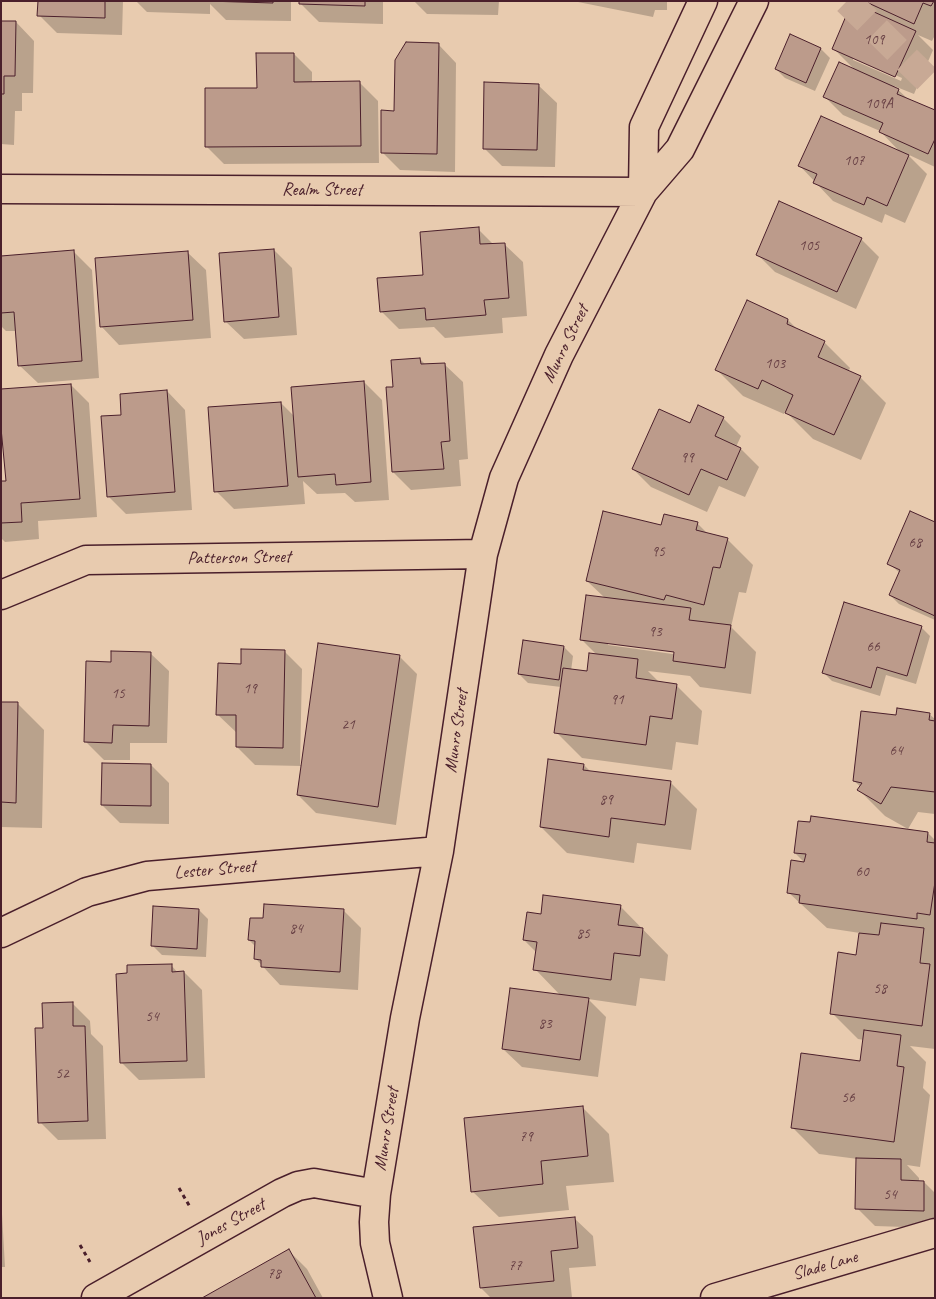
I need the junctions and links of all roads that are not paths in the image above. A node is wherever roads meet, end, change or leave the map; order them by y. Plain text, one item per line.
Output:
1 (703, 1) edge
2 (754, 1) edge
3 (1, 189) edge
4 (643, 192) junction
5 (483, 554) junction
6 (1, 595) edge
7 (439, 851) junction
8 (1, 933) edge
9 (376, 1194) junction
10 (935, 1233) edge
11 (96, 1298) edge
12 (388, 1298) edge
13 (715, 1298) edge

1 - 4 street, Munro Street
2 - 4 street, Munro Street
3 - 4 street, Realm Street
4 - 5 street, Munro Street
5 - 6 street, Patterson Street
5 - 7 street, Munro Street
7 - 8 street, Lester Street
7 - 9 street, Munro Street
9 - 11 street, Jones Street
9 - 12 street, Munro Street
10 - 13 street, Slade Lane

